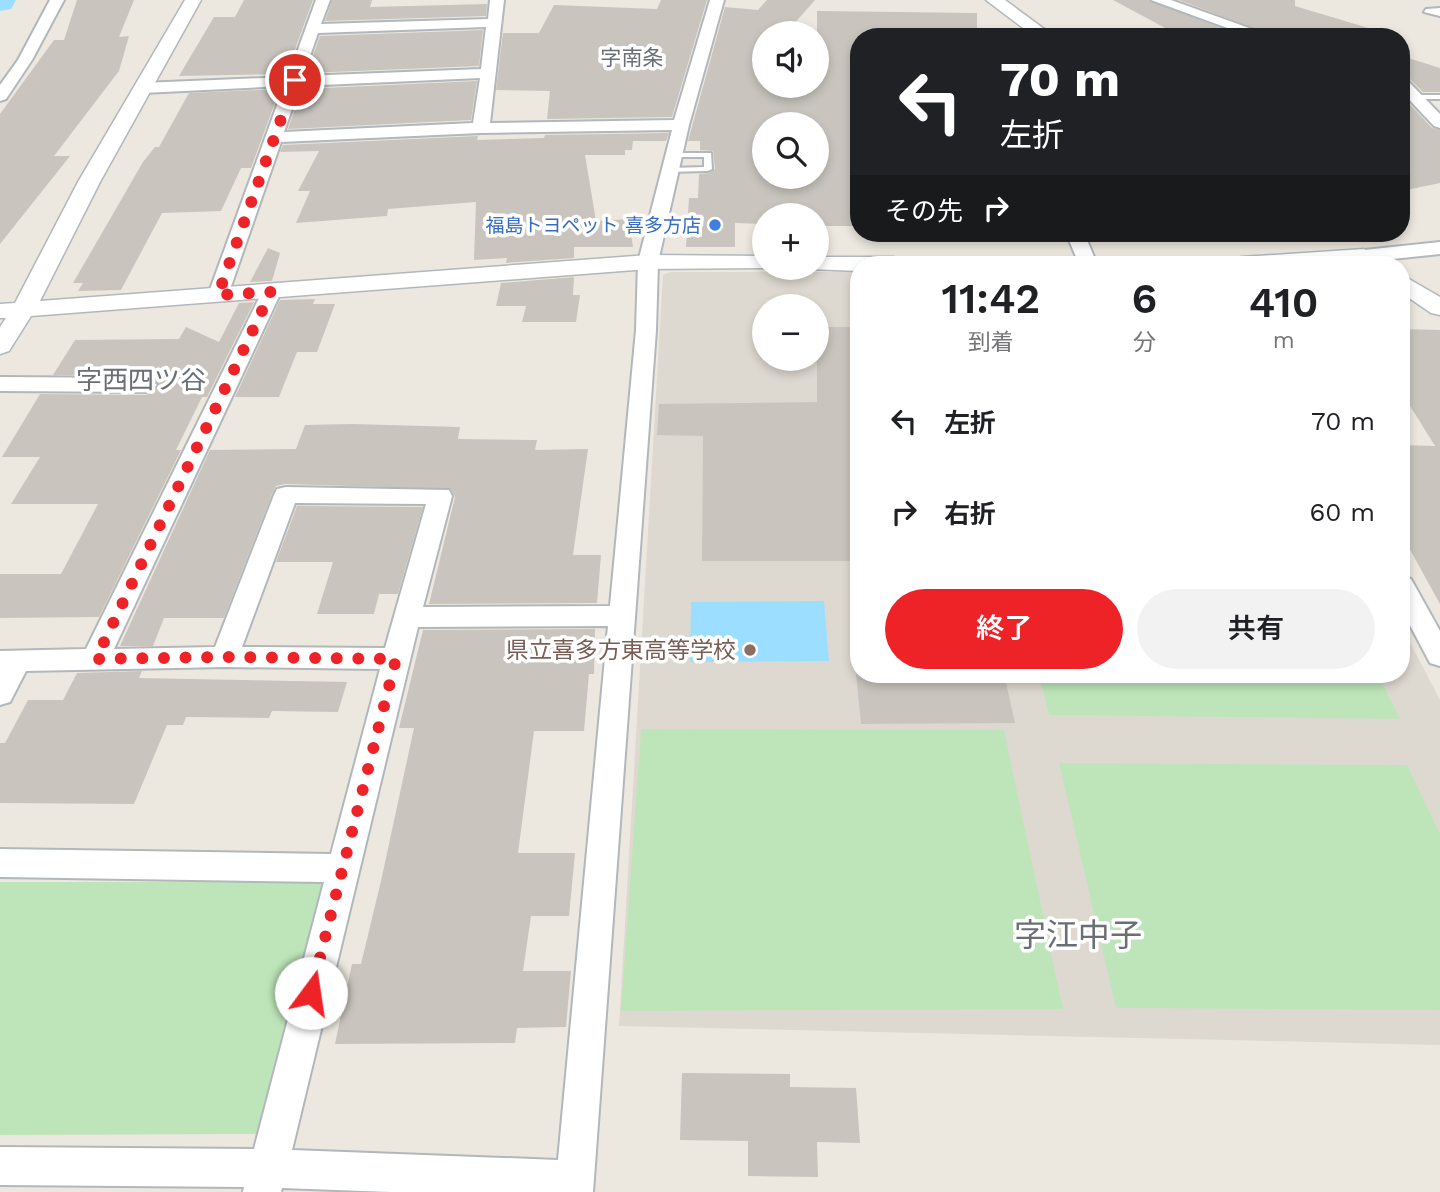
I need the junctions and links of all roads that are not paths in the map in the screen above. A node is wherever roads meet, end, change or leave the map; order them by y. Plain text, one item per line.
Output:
1 (57, 0) edge
2 (193, 0) edge
3 (323, 0) edge
4 (497, 0) edge
5 (717, 0) edge
6 (994, 0) edge
7 (1158, 0) edge
8 (494, 23) junction
9 (1034, 28) edge
10 (1240, 28) edge
11 (312, 29) junction
12 (489, 73) junction
13 (295, 80) junction
14 (143, 88) junction
15 (1410, 91) edge
16 (0, 96) edge
17 (1416, 97) junction
18 (1440, 97) edge
19 (1440, 123) edge
20 (681, 125) junction
21 (481, 128) junction
22 (273, 137) junction
23 (1344, 242) edge
24 (1440, 248) edge
25 (1365, 256) edge
26 (1394, 256) edge
27 (648, 262) junction
28 (752, 263) edge
29 (829, 264) edge
30 (850, 264) edge
31 (1410, 287) edge
32 (271, 292) junction
33 (218, 295) junction
34 (1440, 308) edge
35 (11, 310) edge
36 (0, 346) edge
37 (0, 384) edge
38 (146, 385) dead end
39 (1410, 601) edge
40 (622, 616) junction
41 (408, 617) junction
42 (1440, 656) edge
43 (225, 657) junction
44 (96, 659) junction
45 (396, 659) junction
46 (8, 661) edge
47 (0, 694) edge
48 (0, 863) edge
49 (342, 868) junction
50 (0, 1166) edge
51 (265, 1180) edge
52 (575, 1186) edge

1 - 16 street
2 - 14 street
3 - 11 street
4 - 8 street
5 - 20 street
6 - 9 street
7 - 10 street
8 - 11 street
8 - 12 street
11 - 13 street
12 - 13 street
12 - 21 street
13 - 14 street
13 - 22 street
14 - 35 street
15 - 17 street
17 - 18 lane
17 - 19 street
20 - 21 street
20 - 27 street
21 - 22 street
22 - 33 street
23 - 25 street
24 - 26 street
27 - 28 street
27 - 32 street
27 - 40 street
29 - 30 street
31 - 34 street
32 - 33 street
32 - 44 street
33 - 35 street
35 - 36 street
37 - 38 street
39 - 42 street
40 - 41 street
40 - 52 street
41 - 43 street
41 - 45 street
43 - 44 street
43 - 45 street
44 - 46 street
45 - 49 street
46 - 47 street
48 - 49 street
49 - 51 street
50 - 51 street
51 - 52 street

